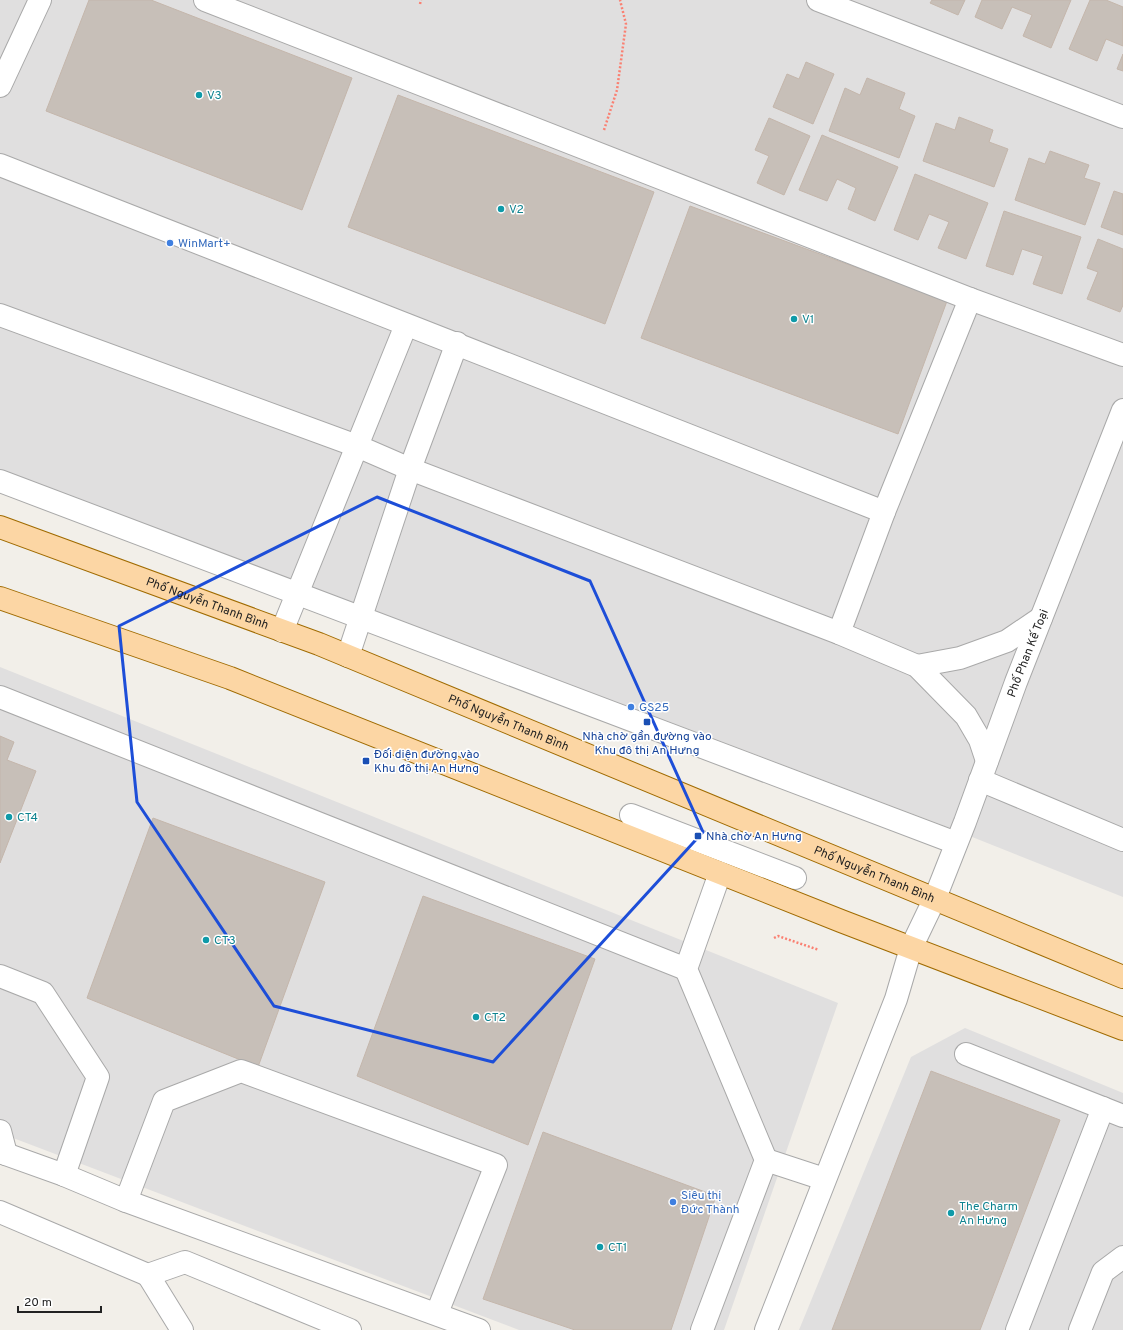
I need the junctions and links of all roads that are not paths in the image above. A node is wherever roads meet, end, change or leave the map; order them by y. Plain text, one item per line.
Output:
1 (40, 0) edge
2 (205, 0) edge
3 (818, 0) edge
4 (0, 86) edge
5 (1123, 117) edge
6 (0, 165) edge
7 (970, 299) junction
8 (0, 315) edge
9 (406, 325) junction
10 (457, 343) junction
11 (1123, 355) edge
12 (1123, 410) edge
13 (357, 446) junction
14 (410, 469) junction
15 (0, 481) edge
16 (884, 512) junction
17 (0, 526) edge
18 (297, 594) junction
19 (0, 598) edge
20 (361, 618) junction
21 (1042, 618) junction
22 (282, 631) junction
23 (839, 633) junction
24 (348, 656) junction
25 (917, 666) junction
26 (0, 697) edge
27 (984, 770) junction
28 (631, 815) dead end
29 (1123, 840) edge
30 (956, 843) junction
31 (720, 873) junction
32 (795, 878) dead end
33 (935, 898) junction
34 (911, 948) junction
35 (686, 969) junction
36 (0, 976) edge
37 (1123, 977) edge
38 (1123, 1029) edge
39 (966, 1054) dead end
40 (1103, 1108) junction
41 (1123, 1116) edge
42 (0, 1131) edge
43 (3, 1153) edge
44 (766, 1160) junction
45 (64, 1175) junction
46 (824, 1179) junction
47 (126, 1201) junction
48 (0, 1212) edge
49 (1123, 1257) edge
50 (148, 1275) junction
51 (437, 1313) junction
52 (182, 1330) edge
53 (350, 1330) edge
54 (479, 1330) edge
55 (702, 1330) edge
56 (766, 1330) edge
57 (1017, 1330) edge
58 (1080, 1330) edge

1 - 4 street
2 - 7 street
3 - 5 street
6 - 9 street
7 - 11 street
7 - 16 street
8 - 13 street
9 - 10 street
9 - 13 street
10 - 14 street
10 - 16 street
12 - 21 street, Phố Phan Kế Toại
13 - 14 street
13 - 18 street
14 - 20 street
14 - 23 street
15 - 18 street
16 - 23 street
17 - 22 main road, Phố Nguyễn Thanh Bình
18 - 20 street
18 - 22 street
19 - 31 main road
20 - 24 street
20 - 30 street
21 - 25 street
21 - 27 street, Phố Phan Kế Toại
22 - 24 main road, Phố Nguyễn Thanh Bình
23 - 25 street
24 - 33 main road, Phố Nguyễn Thanh Bình
25 - 27 street
26 - 35 street
27 - 29 street
27 - 30 street, Phố Phan Kế Toại
28 - 32 street
30 - 33 street, Phố Phan Kế Toại
31 - 34 main road
31 - 35 street
33 - 34 street, Phố Phan Kế Toại
33 - 37 main road, Phố Nguyễn Thanh Bình
34 - 38 main road
34 - 46 street, Phố Phan Kế Toại
35 - 44 street
36 - 45 street
39 - 40 street
40 - 41 street
40 - 57 street
42 - 43 street
43 - 45 street
44 - 46 street
44 - 55 street
45 - 47 street
46 - 56 street, Phố Phan Kế Toại
47 - 51 street
47 - 51 street
48 - 50 street
49 - 58 street
50 - 52 street
50 - 53 street
51 - 54 street

